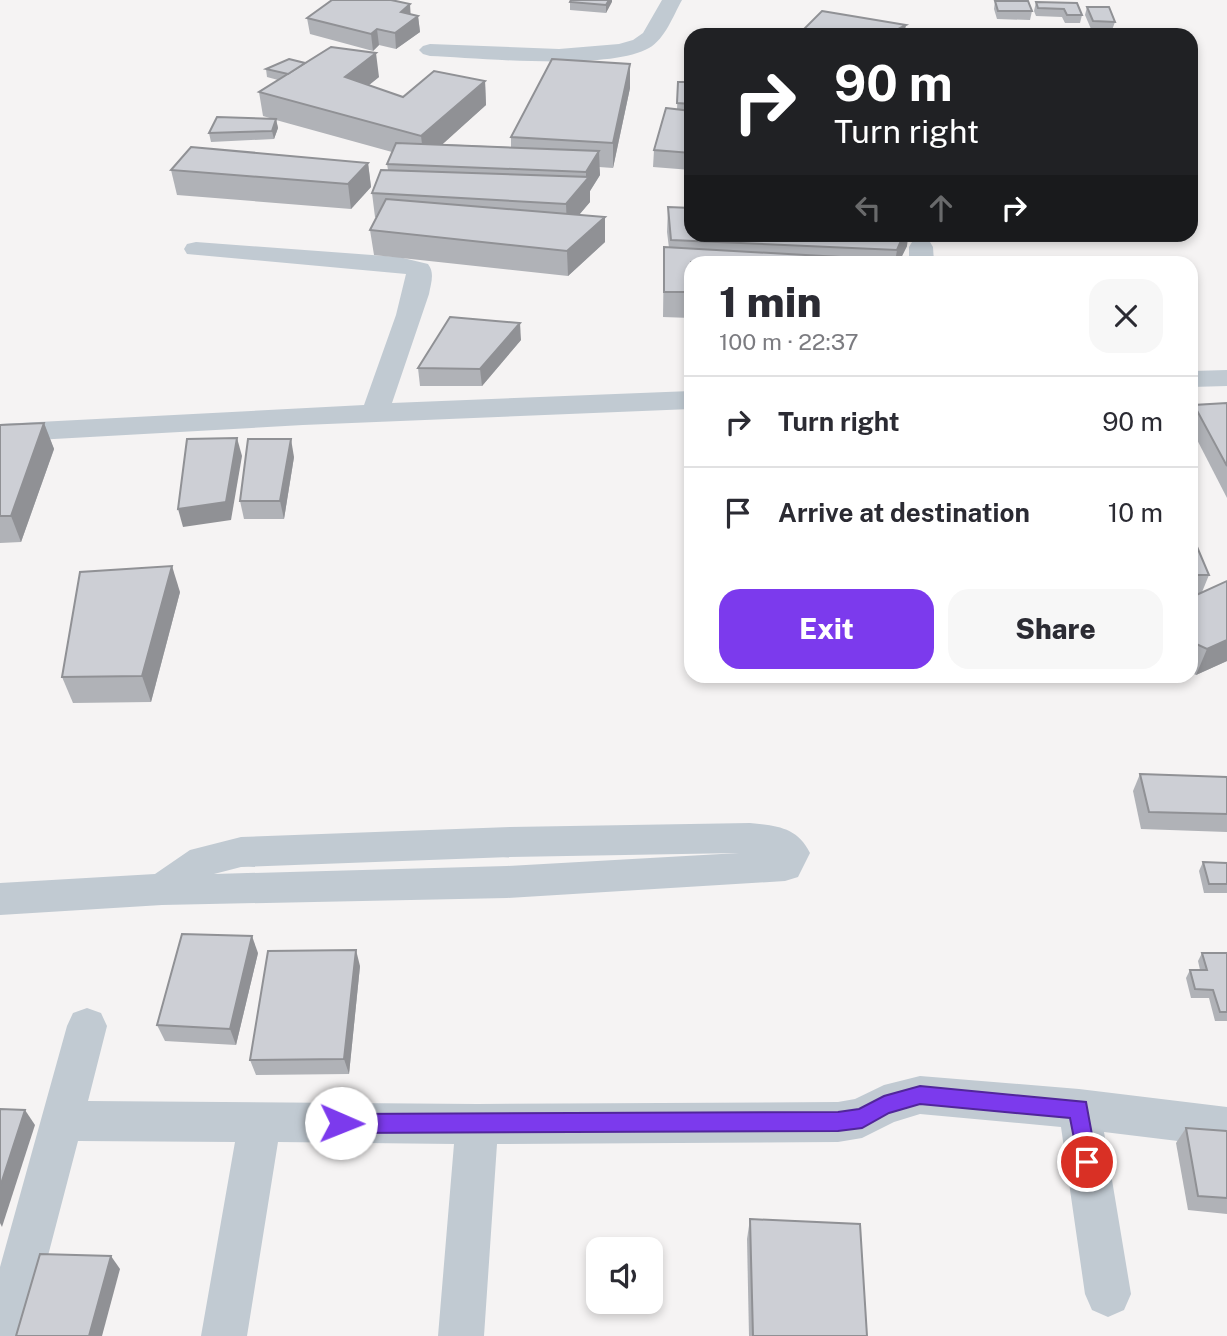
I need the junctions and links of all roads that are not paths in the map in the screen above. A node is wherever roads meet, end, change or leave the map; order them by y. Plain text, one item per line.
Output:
1 (672, 0) edge
2 (430, 50) dead end
3 (559, 55) junction
4 (547, 79) edge
5 (196, 250) dead end
6 (1227, 378) edge
7 (1198, 379) edge
8 (684, 400) edge
9 (375, 413) junction
10 (0, 433) edge
11 (510, 842) junction
12 (507, 882) junction
13 (162, 889) junction
14 (0, 899) edge
15 (87, 1026) dead end
16 (1079, 1109) junction
17 (63, 1121) junction
18 (260, 1122) junction
19 (477, 1124) junction
20 (1227, 1127) edge
21 (1108, 1294) dead end
22 (4, 1336) edge
23 (224, 1336) edge
24 (461, 1336) edge

1 - 3 street
2 - 3 street
3 - 4 street
5 - 9 street
6 - 7 street
8 - 9 street
9 - 10 street
11 - 12 street
11 - 12 street
11 - 13 street
12 - 13 street
13 - 14 street
15 - 17 street
16 - 19 street
16 - 20 street
16 - 21 street
17 - 18 street
17 - 22 street
18 - 19 street
18 - 23 street
19 - 24 street

